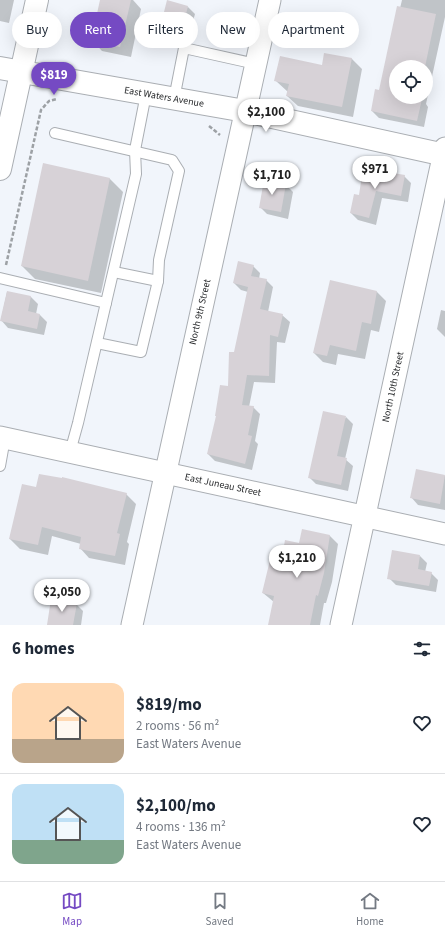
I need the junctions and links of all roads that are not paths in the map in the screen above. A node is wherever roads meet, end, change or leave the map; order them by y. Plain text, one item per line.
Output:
1 (36, 0) edge
2 (270, 0) edge
3 (256, 64) junction
4 (0, 68) edge
5 (21, 73) junction
6 (146, 94) junction
7 (174, 99) junction
8 (245, 111) junction
9 (55, 133) dead end
10 (136, 150) junction
11 (445, 153) edge
12 (0, 169) edge
13 (114, 272) junction
14 (0, 278) edge
15 (158, 281) junction
16 (106, 303) junction
17 (97, 343) junction
18 (3, 438) edge
19 (70, 452) junction
20 (0, 466) edge
21 (164, 473) junction
22 (364, 516) junction
23 (445, 534) edge
24 (132, 625) edge
25 (341, 625) edge

1 - 5 street
2 - 3 street, North 9th Street
3 - 7 lane
3 - 8 street, North 9th Street
4 - 5 street, East Waters Avenue
5 - 6 street, East Waters Avenue
5 - 12 street
6 - 7 street, East Waters Avenue
6 - 10 lane
7 - 8 street, East Waters Avenue
8 - 11 street, East Waters Avenue
8 - 21 street, North 9th Street
9 - 10 lane
10 - 13 lane
10 - 15 lane
11 - 22 street, North 10th Street
13 - 15 lane
13 - 16 lane
14 - 16 lane
15 - 17 lane
16 - 17 lane
17 - 19 lane
18 - 19 street, East Juneau Street
18 - 20 lane
19 - 21 street, East Juneau Street
21 - 22 street, East Juneau Street
21 - 24 street, North 9th Street
22 - 23 street, East Juneau Street
22 - 25 street, North 10th Street

